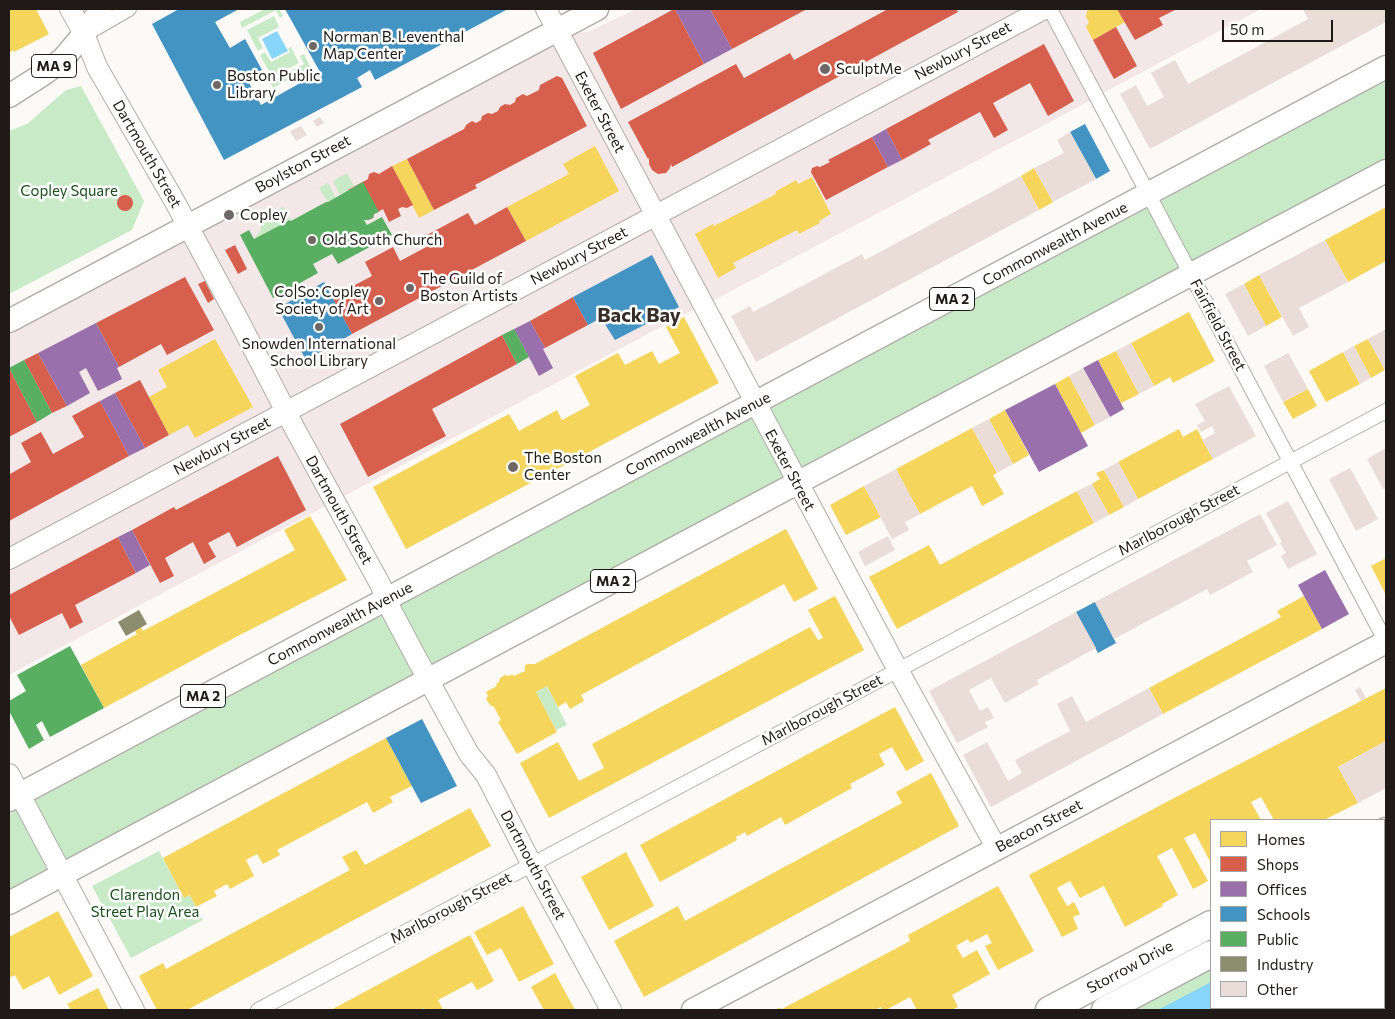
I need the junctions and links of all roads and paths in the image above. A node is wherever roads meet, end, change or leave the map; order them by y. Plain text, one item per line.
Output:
1 (70, 9) edge
2 (101, 9) edge
3 (129, 9) edge
4 (546, 9) edge
5 (597, 9) edge
6 (1044, 9) edge
7 (1050, 9) edge
8 (557, 30) junction
9 (84, 34) junction
10 (1386, 67) edge
11 (9, 96) edge
12 (1386, 171) edge
13 (1149, 194) junction
14 (655, 214) junction
15 (187, 226) junction
16 (1191, 274) junction
17 (9, 321) edge
18 (755, 404) junction
19 (1386, 411) edge
20 (286, 412) junction
21 (1290, 461) junction
22 (798, 483) junction
23 (9, 559) edge
24 (386, 599) junction
25 (1386, 642) edge
26 (898, 670) junction
27 (429, 680) junction
28 (12, 789) edge
29 (997, 849) junction
30 (532, 865) junction
31 (62, 875) junction
32 (9, 903) edge
33 (1210, 925) edge
34 (1210, 955) edge
35 (134, 1010) edge
36 (258, 1010) edge
37 (611, 1010) edge
38 (693, 1010) edge
39 (1049, 1010) edge
40 (1105, 1010) edge

1 - 9 main road, Dartmouth Street
2 - 9 main road, MA 9
3 - 9 street
4 - 8 main road, Exeter Street
5 - 8 main road, Boylston Street
6 - 14 main road, Newbury Street
7 - 13 street, Fairfield Street
8 - 14 main road, Exeter Street
8 - 15 main road, Boylston Street
9 - 11 main road, MA 9
9 - 15 main road, Dartmouth Street
10 - 13 main road, Commonwealth Avenue / MA 2
12 - 16 main road, MA 2
13 - 16 street, Fairfield Street
13 - 18 main road, Commonwealth Avenue / MA 2
14 - 18 main road, Exeter Street
14 - 20 main road, Newbury Street
15 - 17 main road, Boylston Street
15 - 20 main road, Dartmouth Street
16 - 21 street, Fairfield Street
16 - 22 main road, MA 2
18 - 22 main road, Exeter Street
18 - 24 main road, Commonwealth Avenue / MA 2
19 - 21 street, Marlborough Street
20 - 23 main road, Newbury Street
20 - 24 main road, Dartmouth Street
21 - 25 street, Fairfield Street
21 - 26 street, Marlborough Street
22 - 26 main road, Exeter Street
22 - 27 main road, MA 2
24 - 27 main road, Dartmouth Street
24 - 28 main road, Commonwealth Avenue / MA 2
25 - 29 main road, Beacon Street
26 - 29 main road, Exeter Street
26 - 30 street, Marlborough Street
27 - 30 main road, Dartmouth Street
27 - 31 main road, MA 2
28 - 31 main road
29 - 38 main road, Beacon Street
30 - 36 street, Marlborough Street
30 - 37 main road, Dartmouth Street
31 - 32 main road, MA 2
31 - 35 main road
33 - 39 highway, Storrow Drive
34 - 40 highway, Storrow Drive

